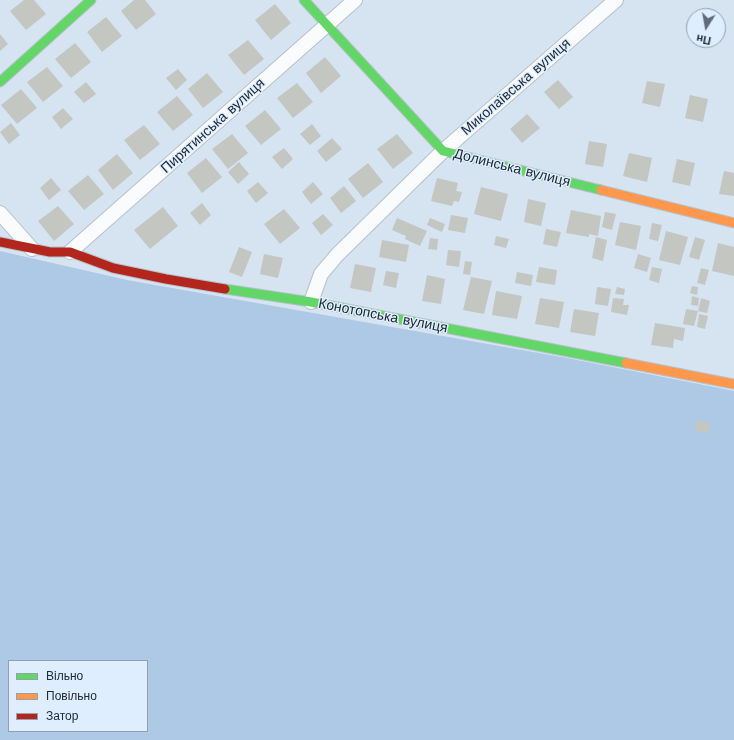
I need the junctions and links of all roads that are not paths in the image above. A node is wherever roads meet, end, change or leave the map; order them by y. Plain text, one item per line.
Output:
1 (91, 0) edge
2 (304, 0) edge
3 (355, 0) edge
4 (616, 0) edge
5 (327, 25) junction
6 (0, 82) edge
7 (443, 151) junction
8 (0, 213) edge
9 (734, 223) edge
10 (0, 242) edge
11 (32, 249) junction
12 (70, 252) junction
13 (311, 302) junction
14 (734, 384) edge

1 - 6 street
2 - 5 street, Долинська вулиця
3 - 5 street, Пирятинська вулиця
4 - 7 street, Миколаївська вулиця
5 - 7 street, Долинська вулиця
5 - 12 street, Пирятинська вулиця
7 - 9 street, Долинська вулиця
7 - 13 street, Миколаївська вулиця
8 - 11 street
10 - 11 street, Конотопська вулиця
11 - 12 street, Конотопська вулиця
12 - 13 street, Конотопська вулиця
13 - 14 street, Конотопська вулиця

